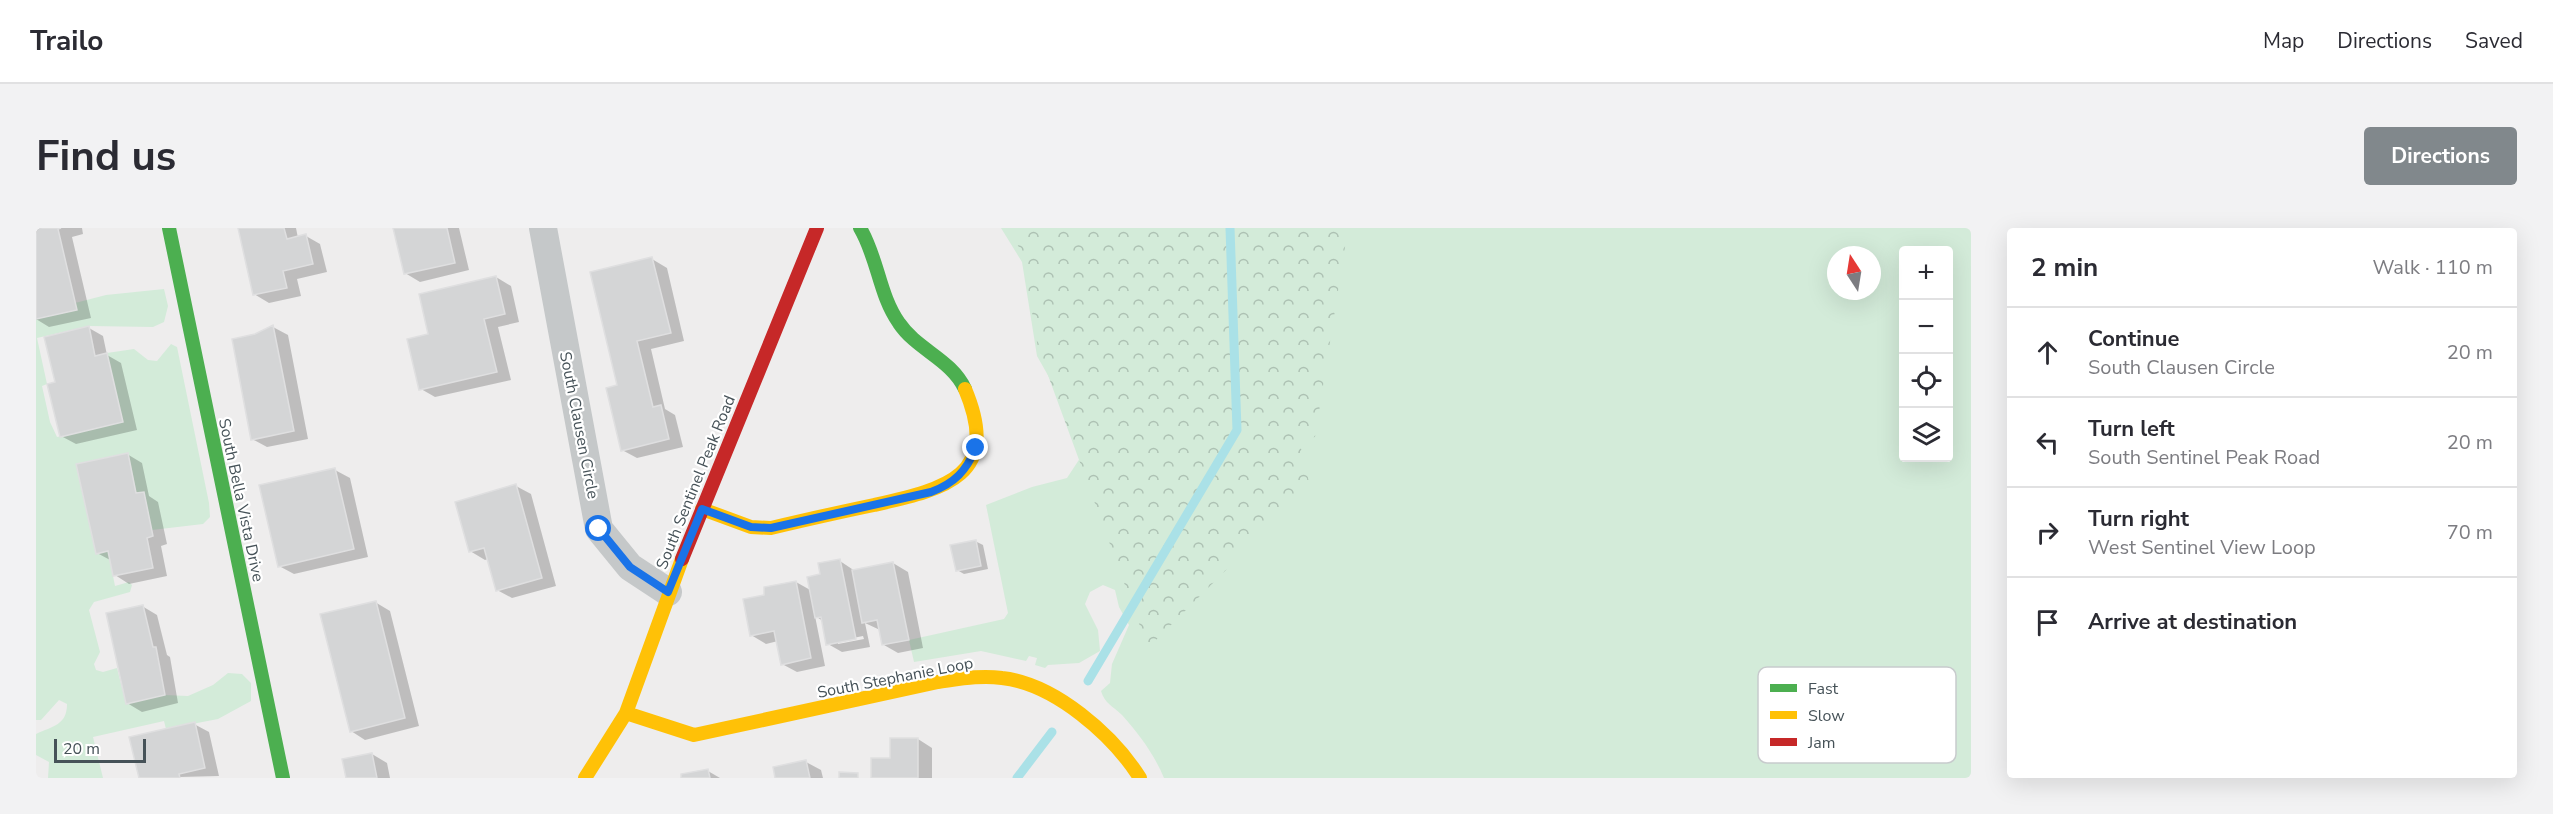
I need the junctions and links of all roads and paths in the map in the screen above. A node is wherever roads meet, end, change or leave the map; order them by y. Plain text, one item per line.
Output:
1 (169, 228) edge
2 (543, 228) edge
3 (818, 228) edge
4 (860, 228) edge
5 (702, 509) junction
6 (668, 592) junction
7 (626, 712) junction
8 (283, 778) edge
9 (585, 778) edge
10 (1140, 778) edge

1 - 8 street, South Bella Vista Drive
2 - 6 street, South Clausen Circle
3 - 5 street, South Sentinel Peak Road
4 - 5 street
5 - 6 street, South Sentinel Peak Road
6 - 7 street, South Sentinel Peak Road
7 - 9 street, South Sentinel Peak Road
7 - 10 street, South Stephanie Loop

